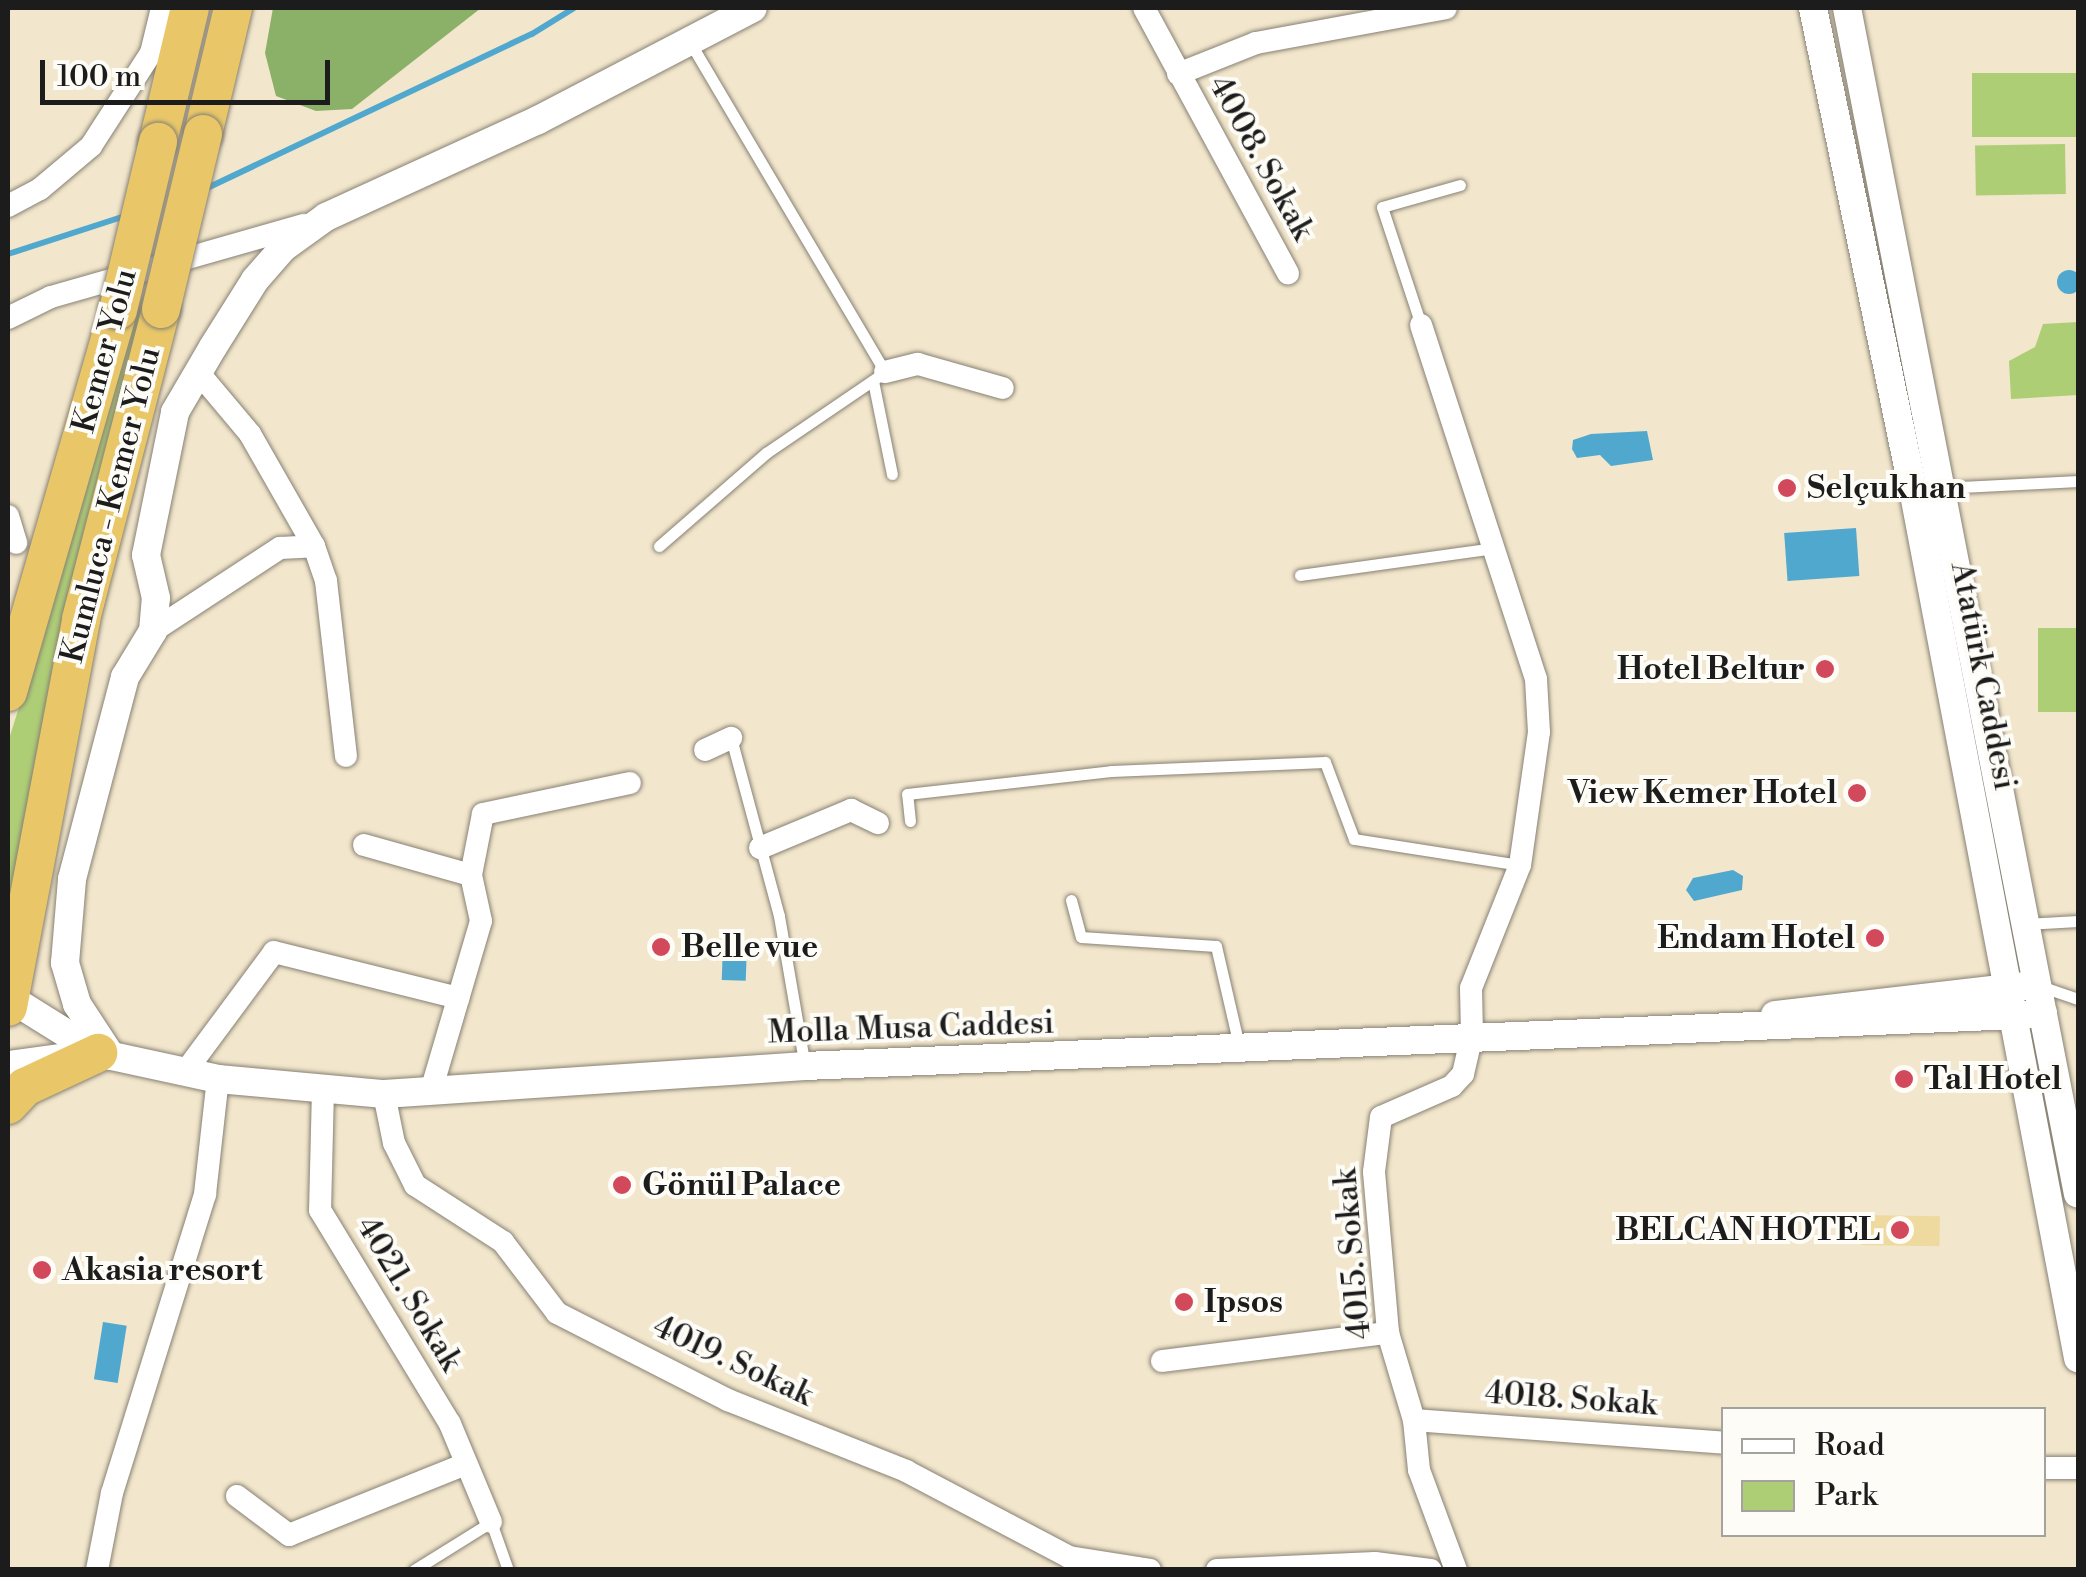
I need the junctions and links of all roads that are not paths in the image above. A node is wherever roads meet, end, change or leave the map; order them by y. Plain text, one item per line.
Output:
1 (233, 8) edge
2 (753, 8) edge
3 (1144, 8) edge
4 (1446, 8) edge
5 (1813, 8) edge
6 (1847, 8) edge
7 (175, 14) edge
8 (688, 41) junction
9 (1178, 74) junction
10 (1460, 185) dead end
11 (8, 206) edge
12 (326, 217) junction
13 (1288, 273) dead end
14 (8, 318) edge
15 (1420, 325) joint
16 (198, 372) junction
17 (879, 377) junction
18 (1002, 388) dead end
19 (892, 474) dead end
20 (2078, 481) edge
21 (1942, 488) junction
22 (8, 516) edge
23 (16, 543) dead end
24 (314, 546) junction
25 (659, 546) dead end
26 (1498, 548) junction
27 (1300, 575) dead end
28 (153, 631) junction
29 (8, 692) edge
30 (731, 738) joint
31 (705, 750) dead end
32 (346, 756) dead end
33 (630, 783) dead end
34 (910, 821) dead end
35 (878, 823) dead end
36 (364, 845) dead end
37 (760, 848) junction
38 (1520, 865) junction
39 (472, 875) junction
40 (1071, 900) dead end
41 (2078, 921) edge
42 (2026, 924) junction
43 (2006, 988) junction
44 (458, 998) junction
45 (2047, 998) junction
46 (2078, 999) edge
47 (8, 1000) edge
48 (2011, 1018) junction
49 (1731, 1026) junction
50 (1472, 1035) junction
51 (1239, 1047) junction
52 (104, 1055) junction
53 (8, 1065) edge
54 (806, 1066) junction
55 (185, 1072) junction
56 (218, 1079) junction
57 (323, 1088) junction
58 (431, 1091) junction
59 (384, 1094) junction
60 (8, 1105) edge
61 (2078, 1194) edge
62 (1388, 1333) junction
63 (2078, 1358) edge
64 (1162, 1361) dead end
65 (1414, 1420) junction
66 (1721, 1444) edge
67 (466, 1464) junction
68 (2046, 1468) edge
69 (2078, 1468) edge
70 (237, 1496) dead end
71 (491, 1522) junction
72 (97, 1570) edge
73 (414, 1570) edge
74 (508, 1570) edge
75 (1150, 1570) edge
76 (1217, 1570) edge
77 (1430, 1570) edge
78 (1456, 1570) edge

1 - 47 highway, Kumluca - Kemer Yolu, bridge
2 - 8 street
3 - 9 street, 4008. Sokak
4 - 9 street, 4008. Sokak
5 - 43 street, Atatürk Caddesi
6 - 21 street, Atatürk Caddesi
7 - 11 street
7 - 29 highway, Kemer Yolu, bridge
8 - 12 street
8 - 17 lane
9 - 13 street, 4008. Sokak
10 - 15 lane
12 - 14 street
12 - 16 street
15 - 26 street
16 - 24 street
16 - 28 street
17 - 18 street
17 - 19 lane
17 - 25 lane
20 - 21 lane
21 - 42 street, Atatürk Caddesi
22 - 23 street
24 - 28 street
24 - 32 street
26 - 27 lane
26 - 38 street
28 - 52 street
30 - 31 street
30 - 37 lane
33 - 39 street
34 - 38 lane
35 - 37 street
36 - 39 street
37 - 54 lane
38 - 50 street
39 - 44 street
40 - 51 lane
41 - 42 lane
42 - 45 street, Atatürk Caddesi
43 - 45 street
43 - 48 street, Atatürk Caddesi
43 - 49 street
44 - 55 street
44 - 58 street
45 - 46 lane
45 - 48 street
45 - 61 street, Atatürk Caddesi
47 - 52 street
48 - 49 street
48 - 63 street, Atatürk Caddesi
49 - 50 street, Molla Musa Caddesi
50 - 51 street, Molla Musa Caddesi
50 - 62 street, 4015. Sokak
51 - 54 street, Molla Musa Caddesi
52 - 53 street
52 - 55 street, Molla Musa Caddesi
52 - 60 highway
54 - 58 street, Molla Musa Caddesi
55 - 56 street, Molla Musa Caddesi
56 - 57 street, Molla Musa Caddesi
56 - 72 street
57 - 59 street, Molla Musa Caddesi
57 - 67 street, 4021. Sokak
58 - 59 street, Molla Musa Caddesi
59 - 75 street, 4019. Sokak
62 - 64 street
62 - 65 street, 4015. Sokak
65 - 66 street, 4018. Sokak
65 - 78 street, 4015. Sokak
67 - 70 street
67 - 71 street, 4021. Sokak
68 - 69 street
71 - 73 lane
71 - 74 lane
76 - 77 street

